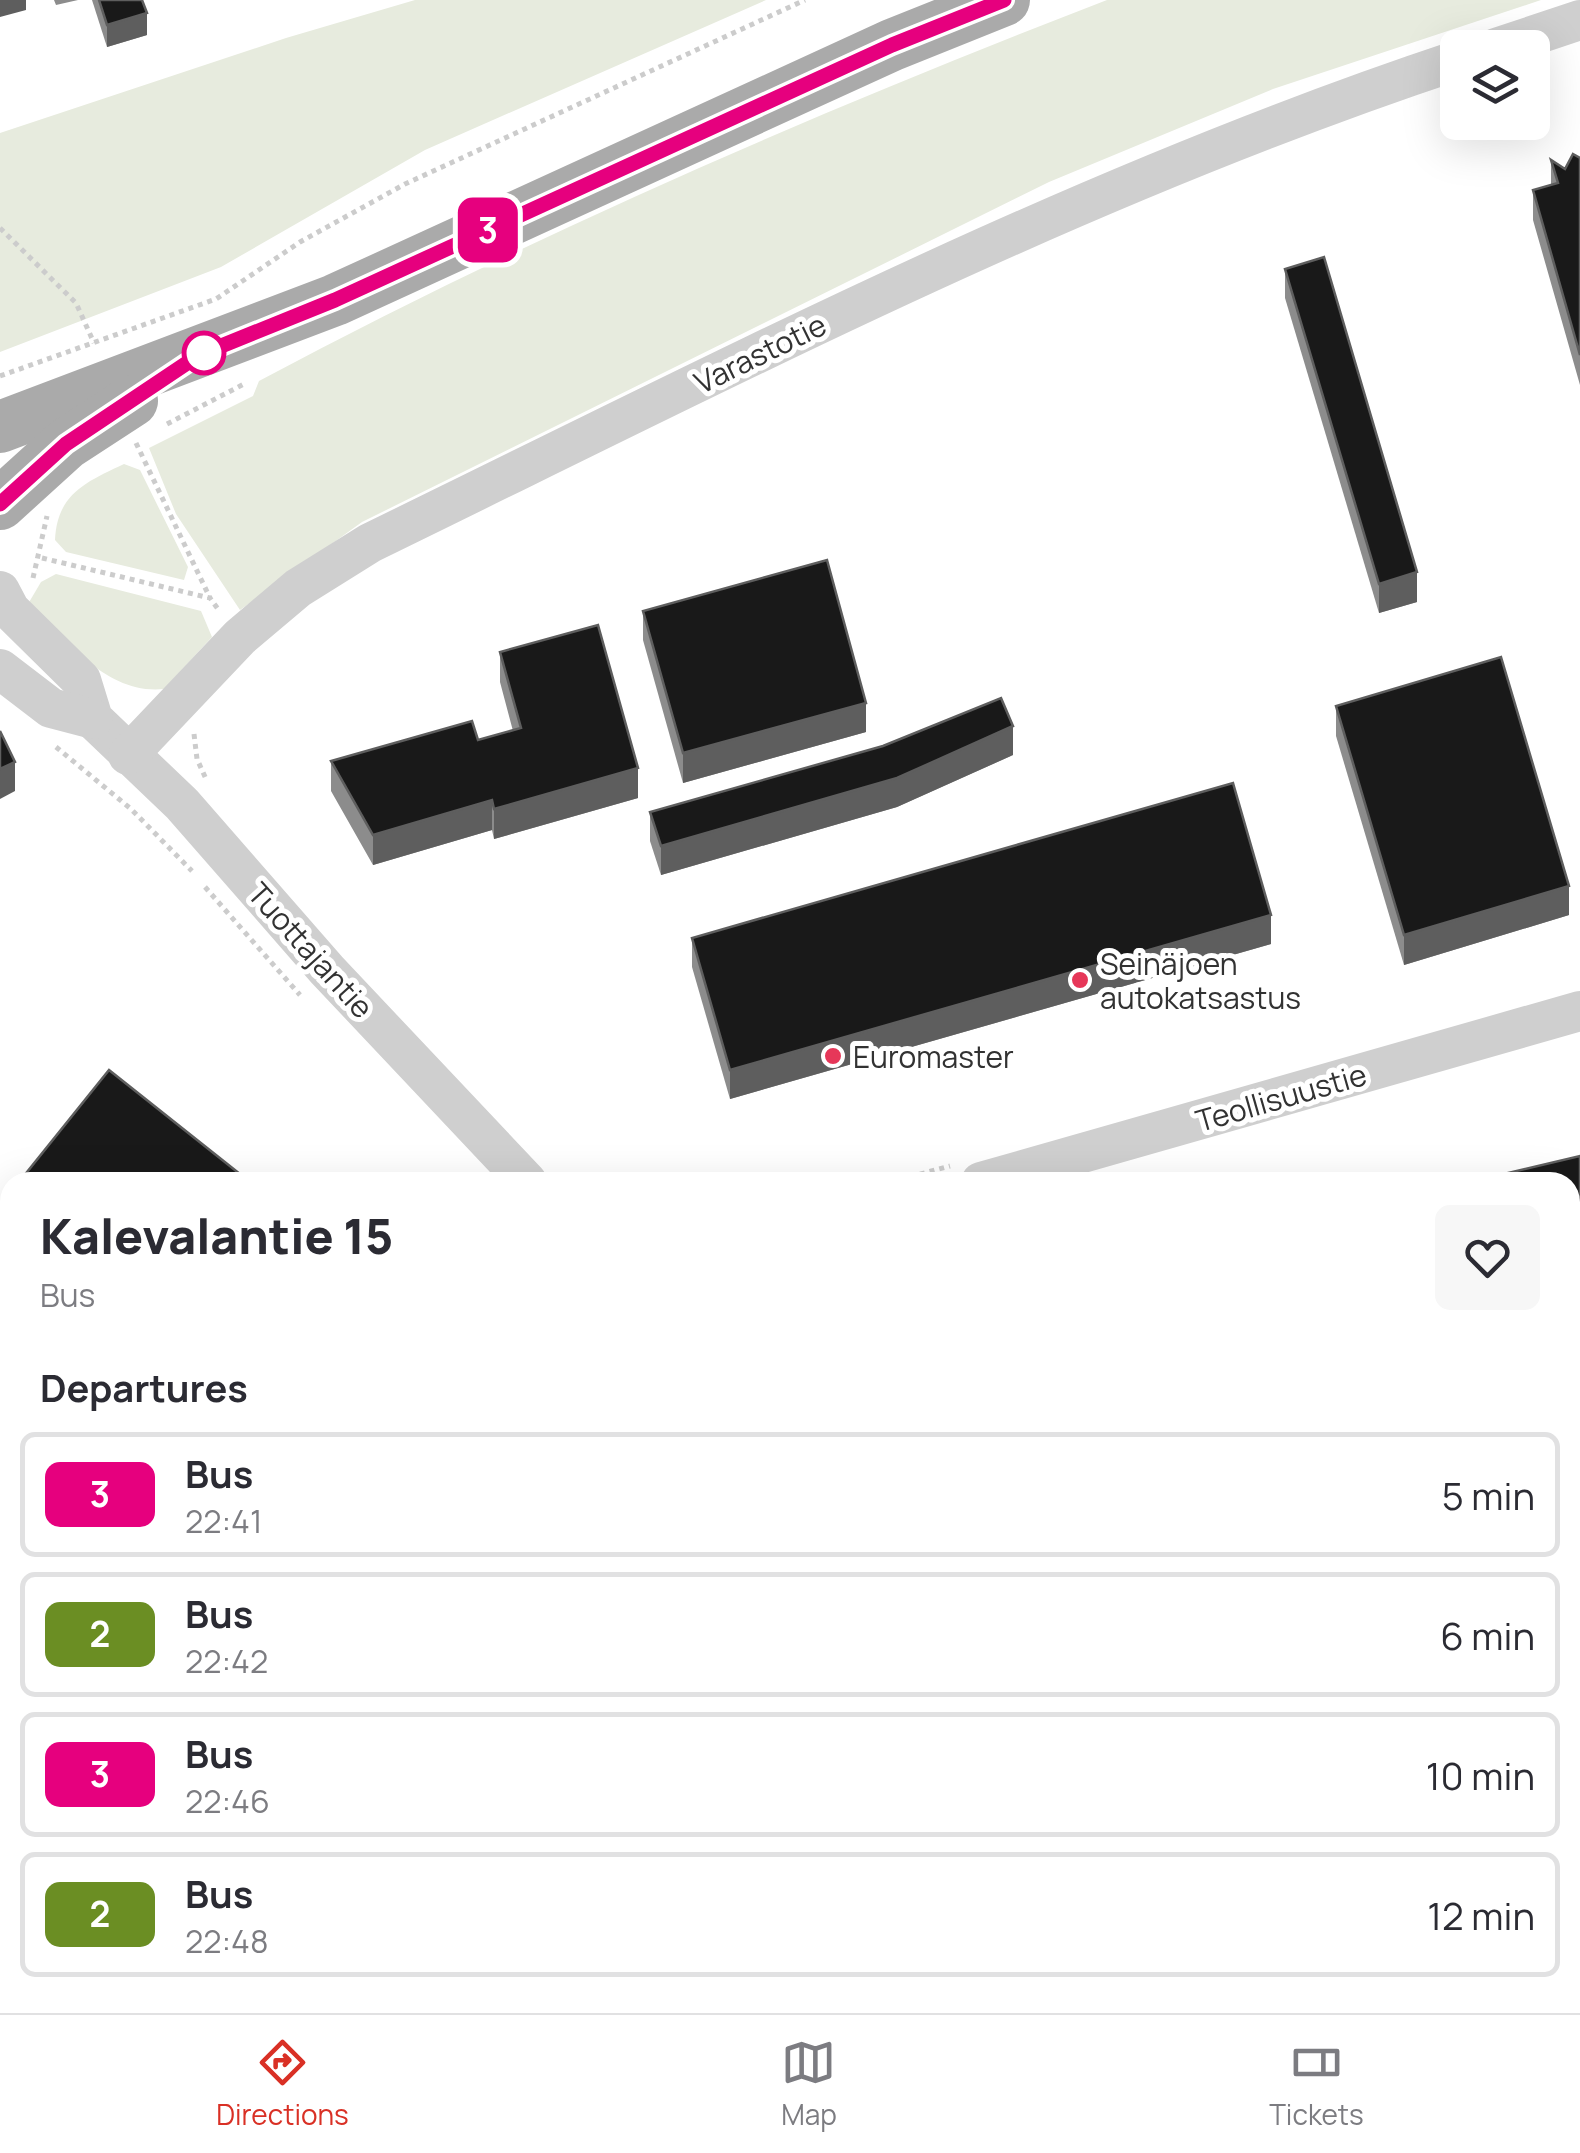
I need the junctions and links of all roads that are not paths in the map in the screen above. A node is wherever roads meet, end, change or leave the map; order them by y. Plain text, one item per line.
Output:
1 (1004, 0) edge
2 (1580, 20) edge
3 (1550, 30) edge
4 (1440, 66) edge
5 (199, 355) junction
6 (0, 427) edge
7 (0, 504) edge
8 (0, 591) edge
9 (0, 669) edge
10 (93, 718) junction
11 (128, 756) junction
12 (1580, 1011) edge
13 (518, 1172) edge
14 (1016, 1172) edge

1 - 5 main road
2 - 3 street
4 - 11 street, Varastotie
5 - 6 main road
5 - 7 main road
8 - 10 street, Tuottajantie
9 - 10 street
10 - 11 street, Tuottajantie
11 - 13 street, Tuottajantie
12 - 14 street, Teollisuustie

